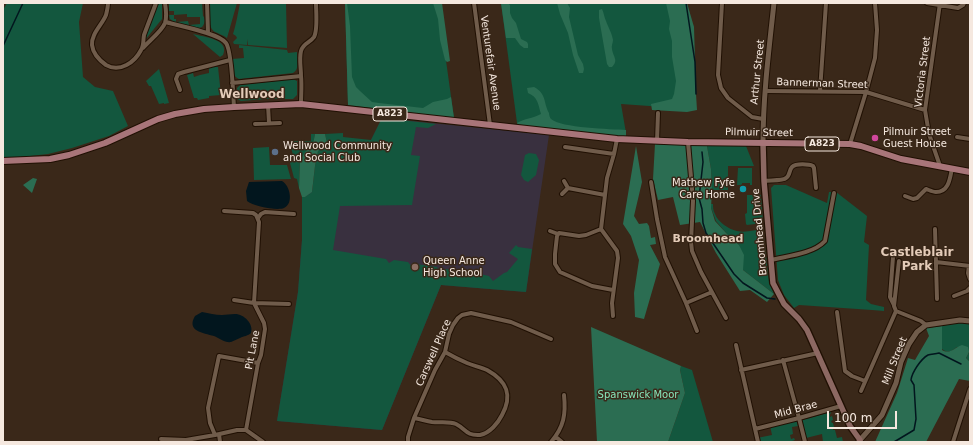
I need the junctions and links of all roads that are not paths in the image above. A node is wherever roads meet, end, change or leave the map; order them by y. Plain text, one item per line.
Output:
1 (108, 3) edge
2 (156, 3) edge
3 (165, 3) edge
4 (207, 3) edge
5 (316, 3) edge
6 (474, 3) edge
7 (722, 3) edge
8 (774, 3) edge
9 (826, 3) edge
10 (875, 3) edge
11 (927, 3) edge
12 (964, 3) edge
13 (940, 4) edge
14 (166, 22) junction
15 (208, 33) junction
16 (142, 48) junction
17 (230, 60) junction
18 (301, 76) junction
19 (232, 83) junction
20 (180, 90) dead end
21 (764, 91) junction
22 (820, 91) junction
23 (866, 92) junction
24 (301, 104) junction
25 (268, 105) junction
26 (234, 107) junction
27 (925, 110) junction
28 (658, 113) dead end
29 (763, 119) junction
30 (270, 123) junction
31 (280, 123) dead end
32 (255, 124) dead end
33 (490, 125) junction
34 (957, 137) dead end
35 (617, 139) junction
36 (970, 139) edge
37 (657, 141) junction
38 (688, 142) junction
39 (763, 142) junction
40 (850, 144) junction
41 (565, 147) dead end
42 (614, 154) junction
43 (3, 161) edge
44 (940, 166) junction
45 (952, 168) junction
46 (970, 172) edge
47 (564, 181) dead end
48 (764, 181) junction
49 (651, 182) dead end
50 (568, 188) junction
51 (816, 188) dead end
52 (834, 193) dead end
53 (562, 194) dead end
54 (605, 195) junction
55 (904, 196) dead end
56 (224, 211) dead end
57 (294, 214) dead end
58 (258, 218) junction
59 (601, 229) junction
60 (935, 229) dead end
61 (550, 231) dead end
62 (558, 234) junction
63 (893, 257) dead end
64 (771, 260) junction
65 (899, 261) dead end
66 (936, 262) junction
67 (969, 266) edge
68 (970, 279) edge
69 (970, 288) edge
70 (613, 290) junction
71 (712, 292) junction
72 (954, 296) dead end
73 (937, 299) dead end
74 (234, 300) dead end
75 (686, 302) junction
76 (254, 303) junction
77 (289, 304) dead end
78 (894, 306) junction
79 (896, 311) junction
80 (837, 312) dead end
81 (613, 316) dead end
82 (726, 318) dead end
83 (969, 320) edge
84 (926, 325) junction
85 (697, 331) dead end
86 (551, 339) dead end
87 (736, 345) dead end
88 (445, 352) junction
89 (818, 353) junction
90 (782, 360) junction
91 (258, 363) junction
92 (742, 370) junction
93 (865, 381) junction
94 (970, 389) edge
95 (861, 391) dead end
96 (564, 395) dead end
97 (841, 406) junction
98 (414, 418) junction
99 (799, 418) junction
100 (755, 429) junction
101 (246, 430) junction
102 (217, 434) junction
103 (556, 437) junction
104 (161, 439) dead end
105 (182, 441) edge
106 (860, 441) edge
107 (220, 442) edge
108 (263, 442) edge
109 (408, 442) edge
110 (551, 442) edge
111 (562, 442) edge
112 (758, 442) edge
113 (805, 442) edge
114 (953, 442) edge

1 - 16 street
2 - 16 street
3 - 14 street
4 - 15 street
5 - 18 street
6 - 33 street, Venturefair Avenue
7 - 29 street
8 - 21 street, Arthur Street
9 - 22 street
10 - 23 street
11 - 13 street
12 - 13 street
13 - 27 street, Victoria Street
14 - 15 street
14 - 16 street
15 - 17 street
17 - 19 street
17 - 20 street
18 - 19 street
18 - 24 street
19 - 26 street
21 - 22 street, Bannerman Street
21 - 29 street, Arthur Street
22 - 23 street, Bannerman Street
23 - 27 street, Bannerman Street
23 - 40 street
24 - 25 main road, A823
24 - 33 main road, A823
25 - 26 main road, A823
25 - 30 street
26 - 43 main road, A823
27 - 44 street, Victoria Street
28 - 37 street
29 - 39 street, Arthur Street
30 - 31 street
30 - 32 street
33 - 35 main road, Pilmuir Street / A823
34 - 36 street
35 - 37 main road, Pilmuir Street / A823
35 - 42 street
37 - 38 main road, Pilmuir Street / A823
38 - 39 main road, Pilmuir Street / A823
38 - 71 street
39 - 40 main road, Pilmuir Street / A823
39 - 48 main road, Broomhead Drive
40 - 44 main road, Pilmuir Street / A823
41 - 42 street
42 - 54 street
44 - 45 main road, Pilmuir Street / A823
45 - 46 main road, Pilmuir Street / A823
45 - 55 street
47 - 50 street
48 - 51 street
48 - 64 main road, Broomhead Drive
49 - 75 street
50 - 53 street
50 - 54 street
52 - 64 street
54 - 59 street
56 - 58 street
57 - 58 street
58 - 76 street, Pit Lane
59 - 62 street
59 - 70 street
60 - 66 street
61 - 62 street
62 - 70 street
63 - 78 street
64 - 89 main road, Broomhead Drive
65 - 78 street
66 - 67 street
66 - 73 street
67 - 68 street
69 - 72 street
70 - 81 street
71 - 75 street
71 - 82 street
74 - 76 street
75 - 85 street
76 - 77 street
76 - 91 street, Pit Lane
78 - 79 street
79 - 84 street
79 - 93 street
80 - 93 street
83 - 84 street
84 - 106 street, Mill Street
86 - 88 street, Carswell Place
87 - 92 street
88 - 98 street, Carswell Place
88 - 98 street
89 - 90 street
89 - 97 main road, Broomhead Drive
90 - 92 street
90 - 99 street
91 - 101 street, Pit Lane
91 - 102 street
92 - 100 street
93 - 95 street
94 - 114 street
96 - 103 street
97 - 99 street, Mid Brae
97 - 106 main road, Broomhead Drive
98 - 109 street, Carswell Place
99 - 100 street, Mid Brae
99 - 113 street
100 - 112 street
101 - 102 street
101 - 108 street
102 - 105 street
102 - 107 street
103 - 110 street
103 - 111 street
104 - 105 street

